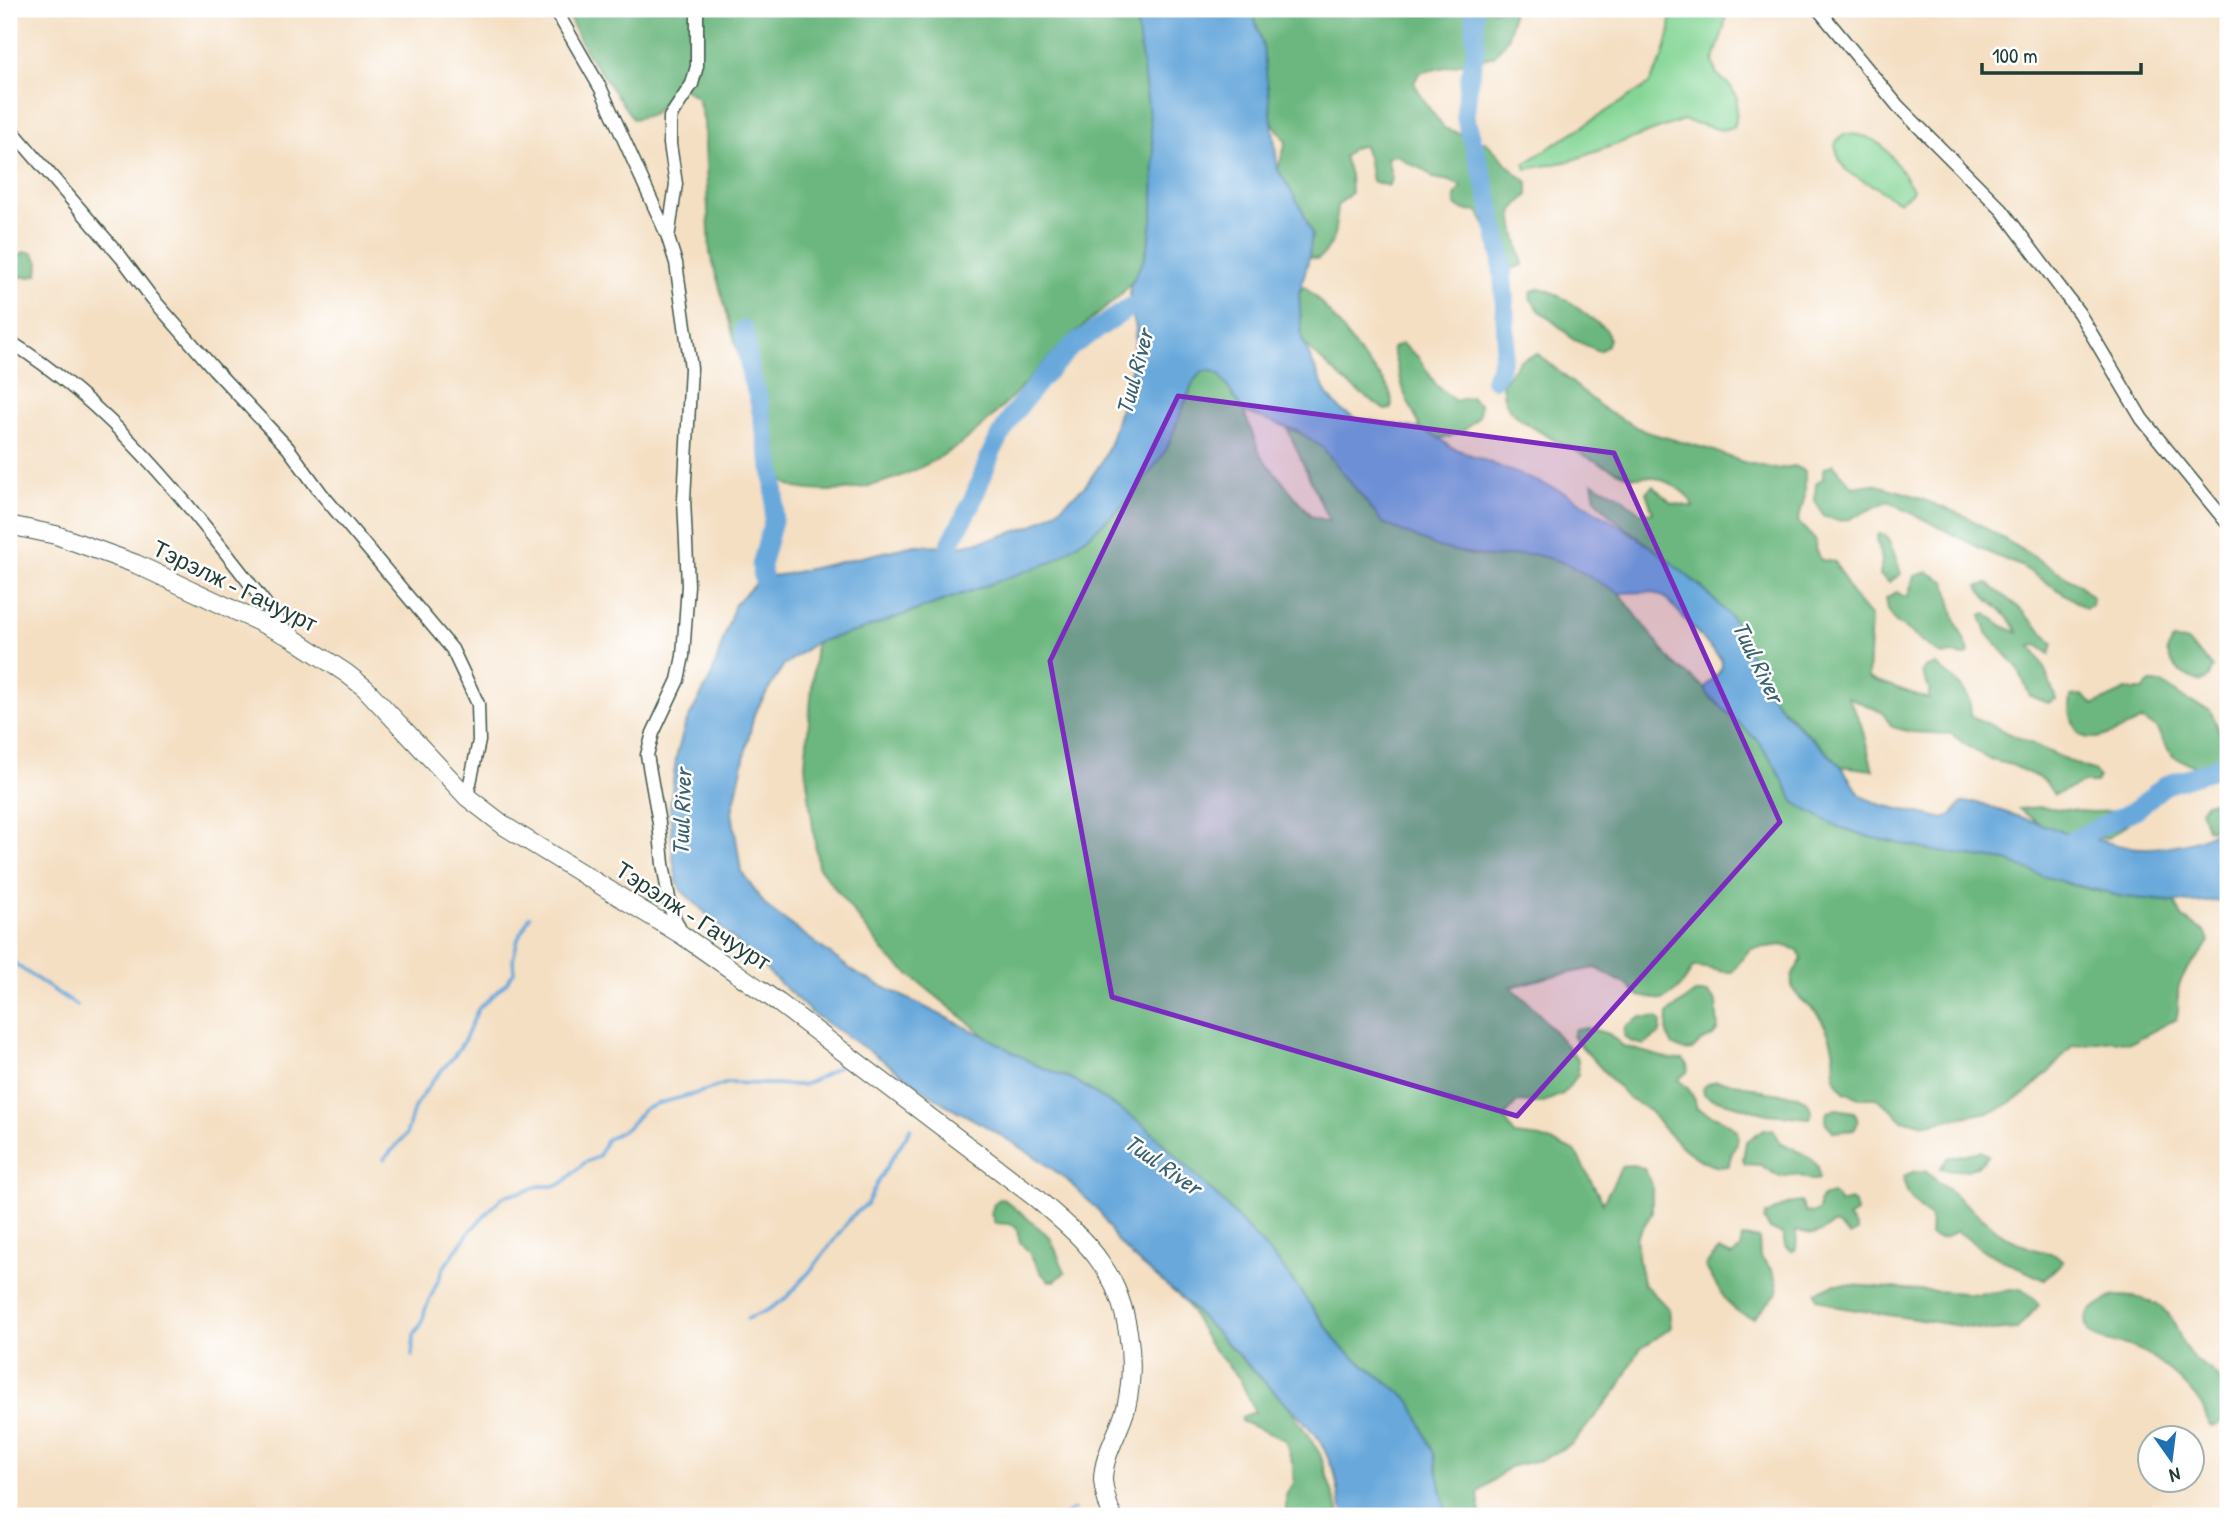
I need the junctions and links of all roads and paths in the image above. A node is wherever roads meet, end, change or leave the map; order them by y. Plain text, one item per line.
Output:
1 (555, 9) edge
2 (697, 9) edge
3 (1818, 9) edge
4 (9, 127) edge
5 (668, 238) junction
6 (9, 341) edge
7 (2228, 524) edge
8 (9, 525) edge
9 (291, 637) junction
10 (467, 797) junction
11 (682, 934) junction
12 (1112, 1516) edge

1 - 5 street
2 - 5 street
3 - 7 street
4 - 10 street
5 - 11 street
6 - 9 street
8 - 9 main road, Тэрэлж - Гачуурт
9 - 10 main road, Тэрэлж - Гачуурт
10 - 11 main road, Тэрэлж - Гачуурт
11 - 12 main road, Тэрэлж - Гачуурт

